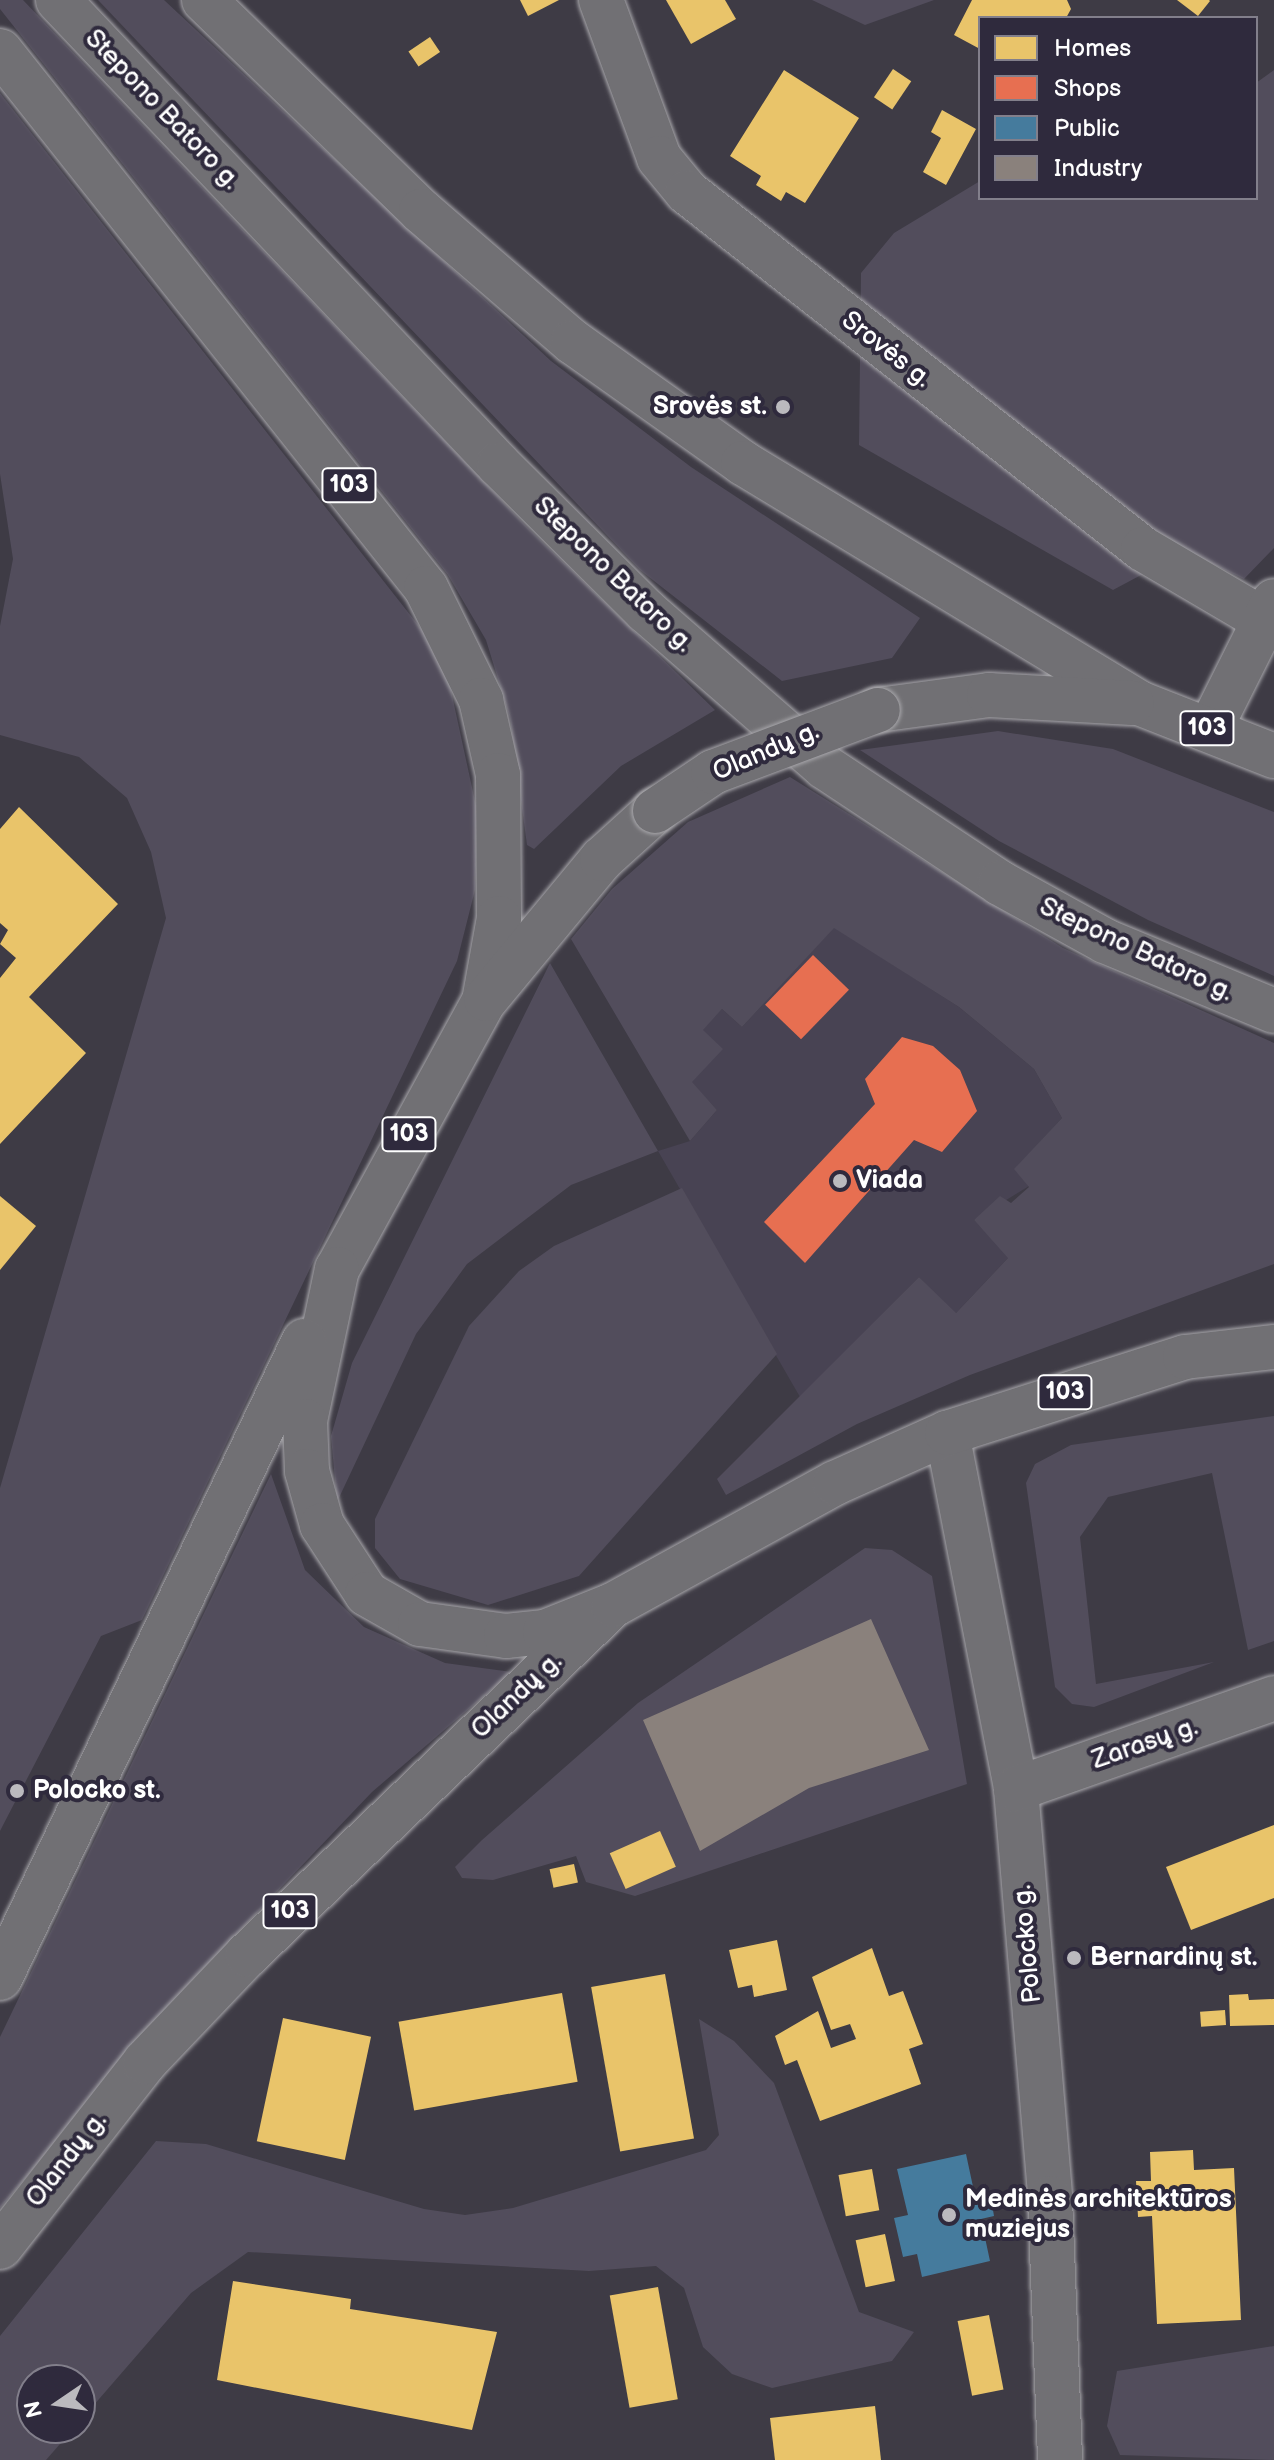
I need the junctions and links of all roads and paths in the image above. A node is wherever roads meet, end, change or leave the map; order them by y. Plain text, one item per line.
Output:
1 (58, 0) edge
2 (204, 0) edge
3 (601, 0) edge
4 (0, 51) edge
5 (1271, 616) edge
6 (1139, 703) junction
7 (1210, 729) junction
8 (1274, 756) edge
9 (484, 1001) junction
10 (1274, 1011) edge
11 (337, 1269) junction
12 (1274, 1315) edge
13 (1274, 1347) edge
14 (1185, 1357) junction
15 (947, 1433) junction
16 (613, 1605) junction
17 (1274, 1698) edge
18 (1016, 1789) junction
19 (0, 1978) edge
20 (0, 2247) edge
21 (1060, 2460) edge

1 - 10 main road, Stepono Batoro g.
2 - 6 main road, 103
3 - 5 main road, Srovės g.
4 - 9 main road, 103
5 - 7 main road
6 - 7 main road, 103
6 - 9 main road, Olandų g., bridge
7 - 8 main road, 103
9 - 11 main road, 103
11 - 16 main road, 103
11 - 19 main road, 103
12 - 14 main road, 103
13 - 14 main road
14 - 15 main road, Olandų g. / 103
15 - 16 main road, Olandų g. / 103
15 - 18 main road, Polocko g.
16 - 20 main road, Olandų g. / 103
17 - 18 main road, Zarasų g.
18 - 21 main road, Polocko g.

